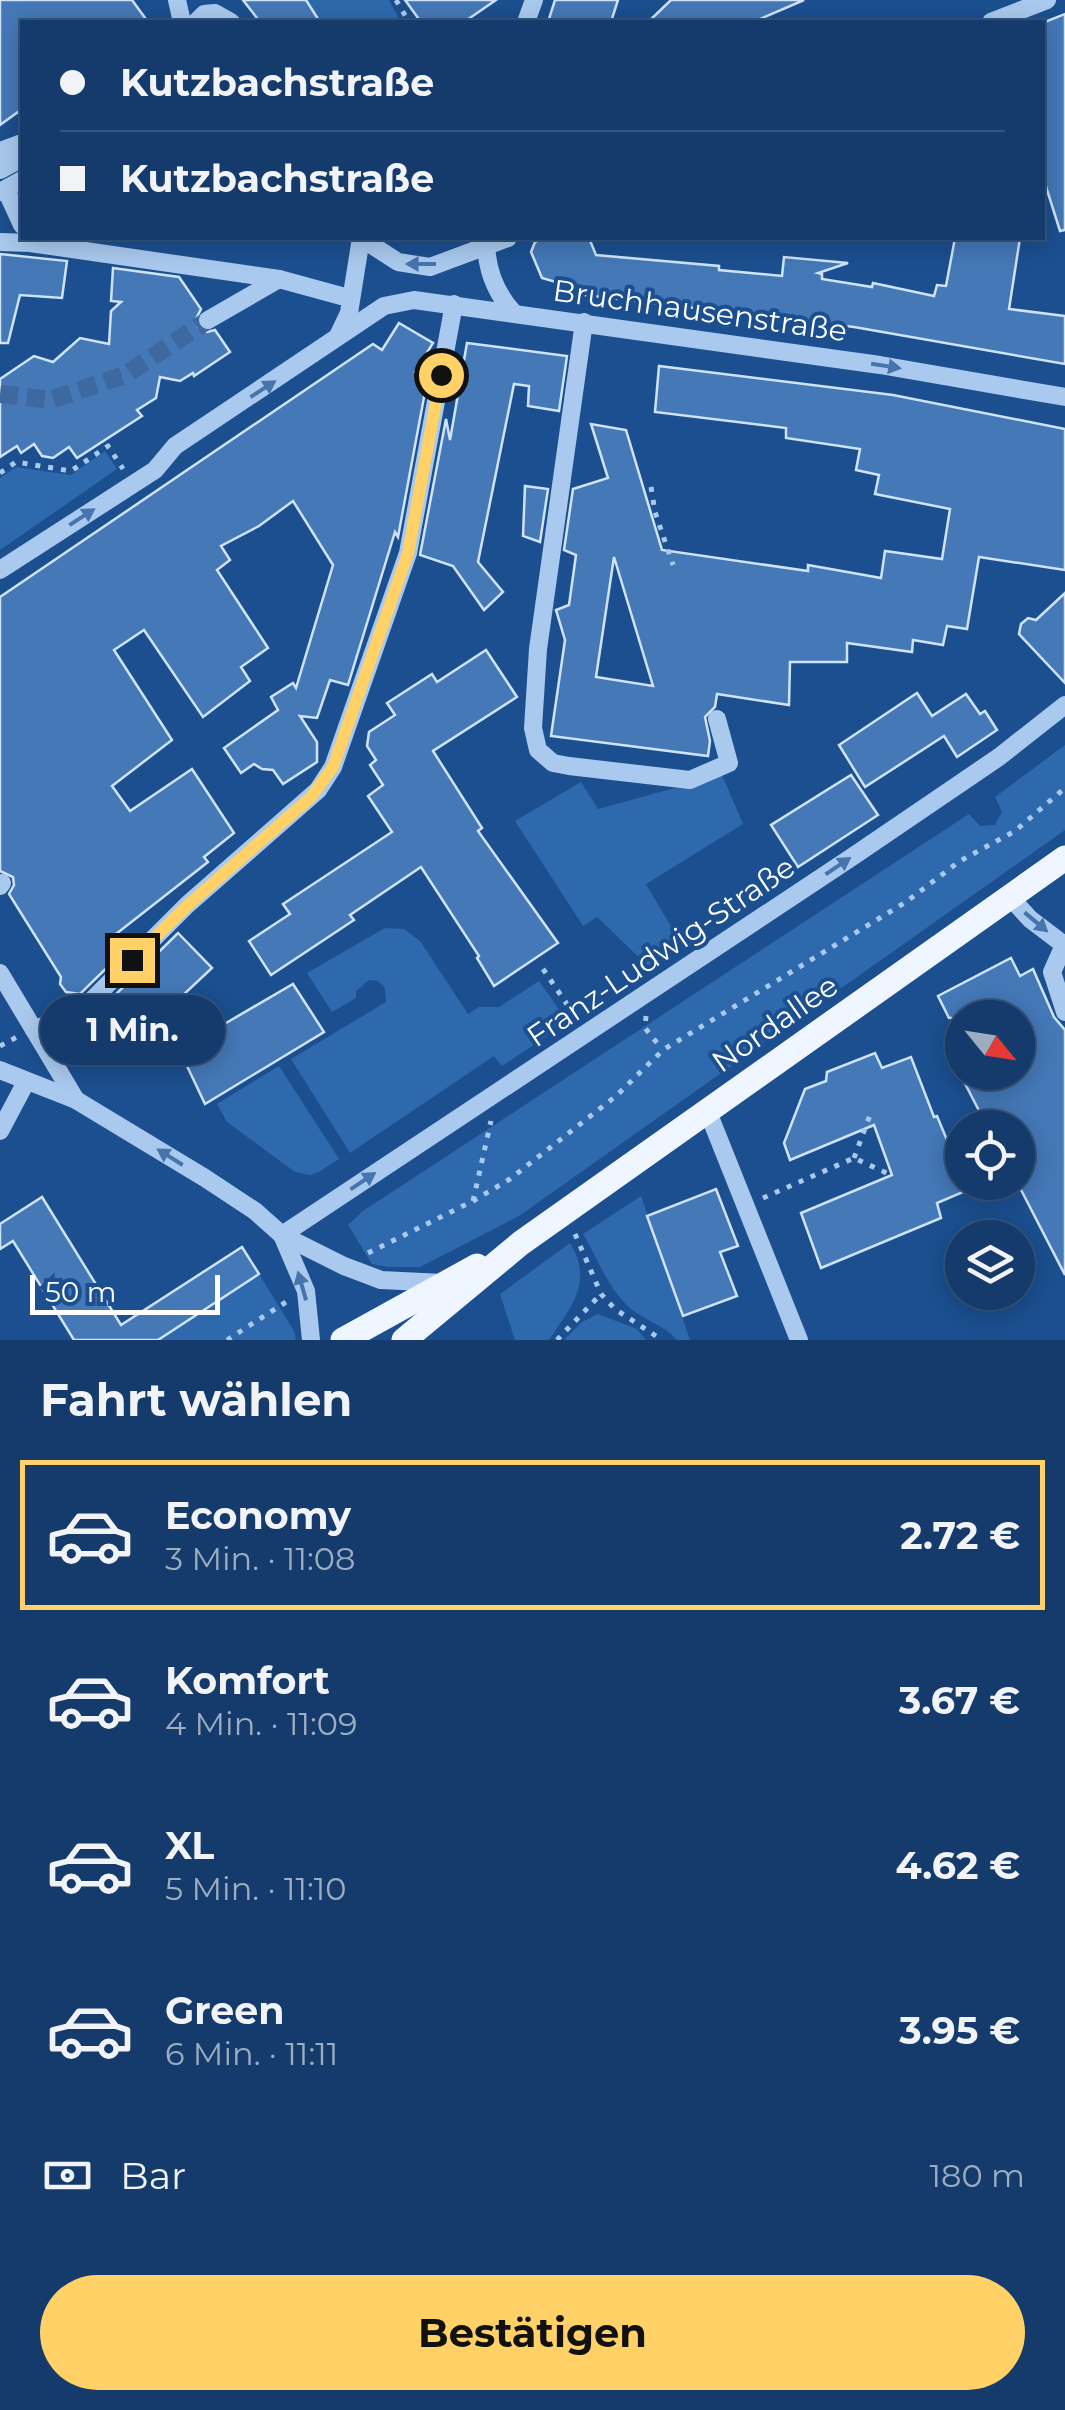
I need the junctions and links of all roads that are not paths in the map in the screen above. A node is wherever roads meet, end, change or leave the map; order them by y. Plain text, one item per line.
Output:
1 (1047, 0) edge
2 (196, 20) edge
3 (230, 20) edge
4 (996, 20) edge
5 (10, 187) edge
6 (20, 219) edge
7 (29, 240) edge
8 (361, 240) edge
9 (365, 240) edge
10 (0, 242) edge
11 (486, 242) edge
12 (279, 280) junction
13 (344, 297) dead end
14 (454, 304) junction
15 (513, 312) junction
16 (208, 320) tunnel mouth
17 (584, 322) junction
18 (336, 341) junction
19 (1065, 398) edge
20 (0, 570) edge
21 (1065, 705) edge
22 (717, 720) dead end
23 (1065, 858) edge
24 (1011, 898) junction
25 (1064, 944) edge
26 (0, 973) edge
27 (1065, 1012) edge
28 (34, 1030) junction
29 (0, 1070) edge
30 (26, 1082) junction
31 (76, 1100) junction
32 (708, 1112) junction
33 (0, 1132) edge
34 (282, 1235) junction
35 (521, 1242) junction
36 (444, 1283) junction
37 (312, 1340) edge
38 (343, 1340) edge
39 (404, 1340) edge
40 (799, 1340) edge

1 - 4 street
2 - 3 street
5 - 6 street
7 - 10 street
7 - 12 street
8 - 18 street
11 -> 9 street
11 - 15 street
12 - 13 street
12 - 16 street
14 - 15 street, Bruchhausenstraße
14 - 18 street, Bruchhausenstraße
14 - 28 street
15 - 17 street, Bruchhausenstraße
17 -> 19 street, Bruchhausenstraße
17 - 22 street
20 -> 18 street, Bruchhausenstraße
34 -> 21 street, Franz-Ludwig-Straße
23 - 24 main road, Nordallee
24 -> 25 street
24 - 32 main road, Nordallee
25 - 27 street
26 - 28 street
28 - 31 street
29 - 30 street
30 - 31 street
30 - 33 street
34 -> 31 street
32 - 35 main road, Nordallee
32 - 40 street
34 - 36 street
37 -> 34 street
35 - 36 main road, Nordallee
35 - 39 main road, Nordallee
36 - 38 main road, Nordallee

